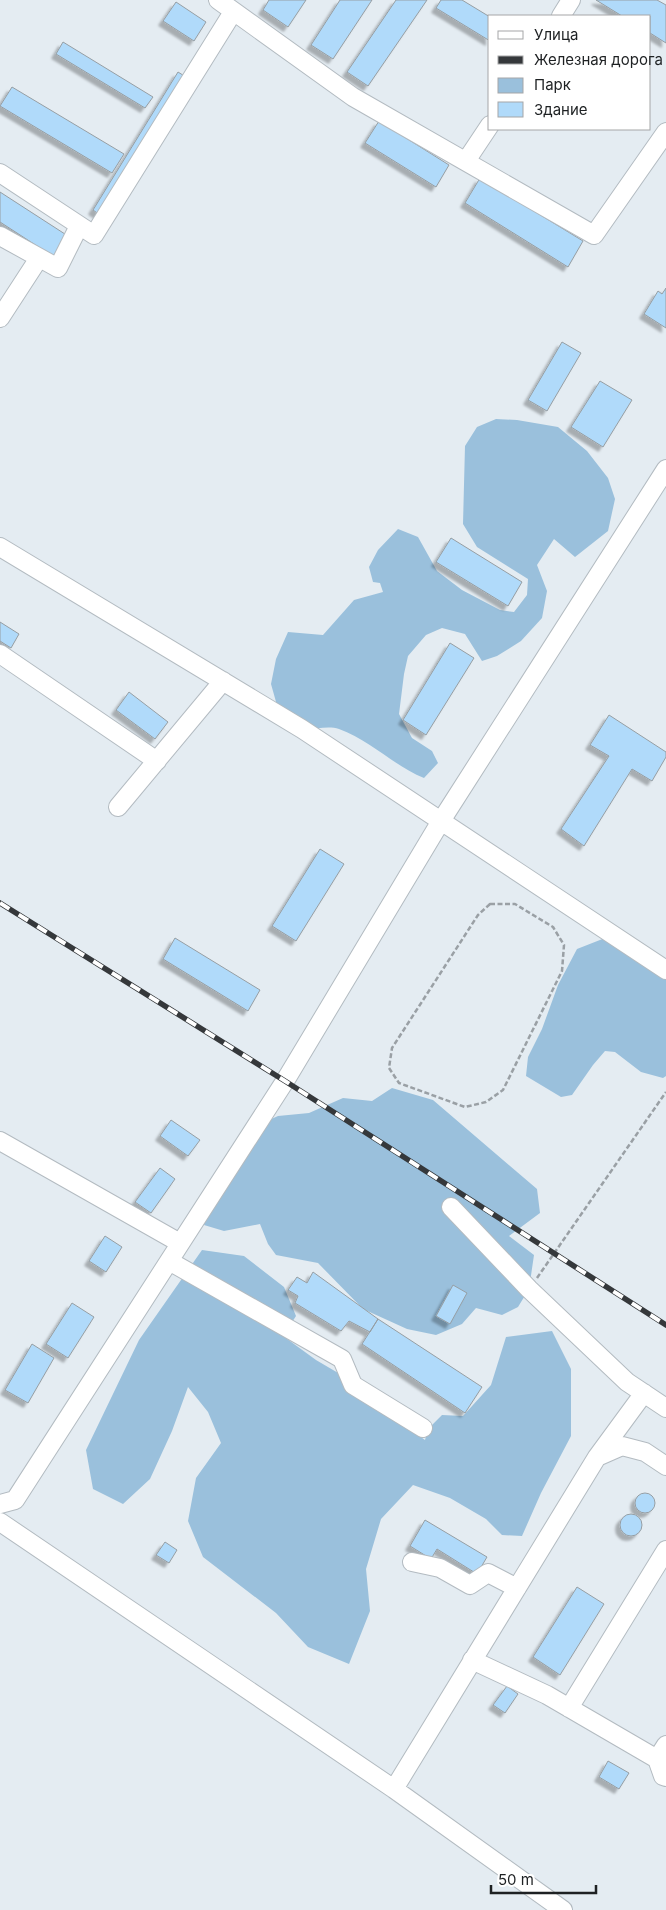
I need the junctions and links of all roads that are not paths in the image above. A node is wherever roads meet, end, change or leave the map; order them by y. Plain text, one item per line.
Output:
1 (218, 0) edge
2 (571, 0) edge
3 (233, 12) junction
4 (562, 15) edge
5 (488, 127) edge
6 (666, 132) edge
7 (466, 161) junction
8 (0, 173) edge
9 (80, 226) junction
10 (0, 236) edge
11 (39, 258) junction
12 (0, 318) edge
13 (666, 469) edge
14 (0, 548) edge
15 (0, 654) edge
16 (223, 681) junction
17 (157, 761) junction
18 (118, 807) dead end
19 (441, 821) junction
20 (666, 970) edge
21 (0, 1141) edge
22 (451, 1207) dead end
23 (180, 1243) junction
24 (169, 1261) junction
25 (644, 1393) junction
26 (666, 1408) edge
27 (423, 1428) dead end
28 (597, 1457) junction
29 (666, 1466) edge
30 (7, 1502) edge
31 (1, 1524) edge
32 (666, 1550) edge
33 (412, 1562) dead end
34 (516, 1588) junction
35 (472, 1660) junction
36 (568, 1708) junction
37 (661, 1752) edge
38 (666, 1777) edge
39 (394, 1789) junction
40 (563, 1910) edge

1 - 3 street
2 - 4 street
3 - 7 street
3 - 9 street
5 - 7 street
6 - 7 street
8 - 9 street
9 - 11 street
10 - 11 street
11 - 12 street
13 - 19 street
14 - 16 street
15 - 17 street
16 - 17 street
16 - 19 street
17 - 18 street
19 - 20 street
19 - 23 street
21 - 23 street
22 - 25 street
23 - 24 street
24 - 27 street
24 - 30 street
25 - 26 street
25 - 28 street
28 - 29 street
28 - 34 street
30 - 31 street
31 - 39 street
32 - 36 street
33 - 34 street
34 - 35 street
35 - 36 street
35 - 39 street
36 - 37 street
37 - 38 street
39 - 40 street

